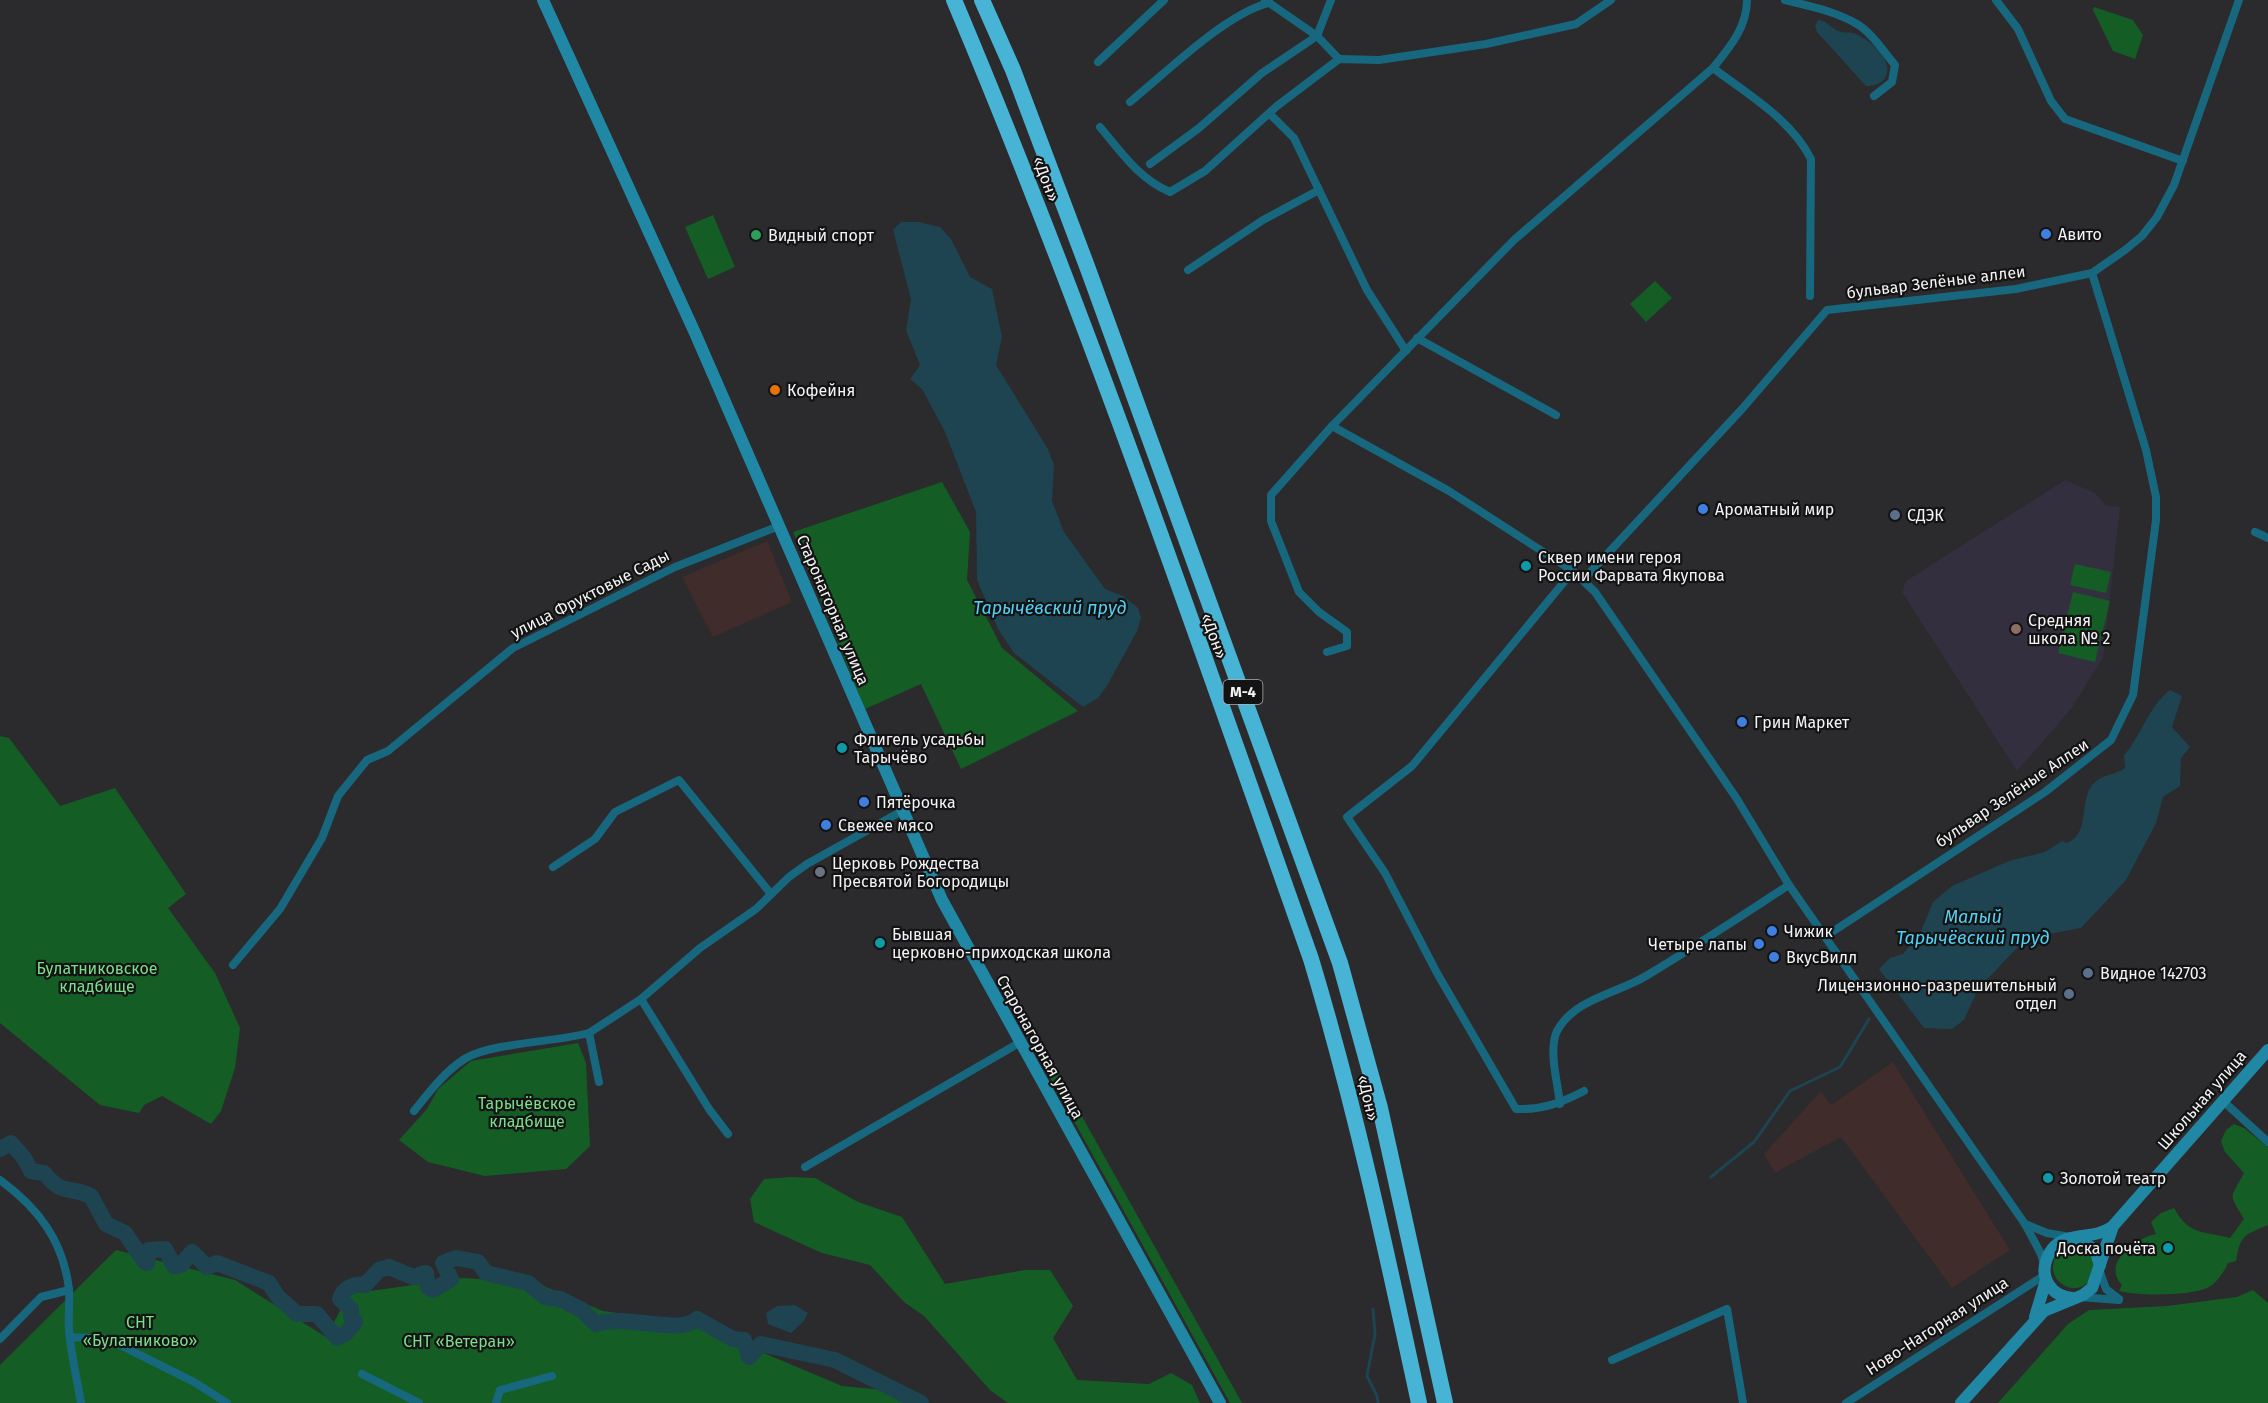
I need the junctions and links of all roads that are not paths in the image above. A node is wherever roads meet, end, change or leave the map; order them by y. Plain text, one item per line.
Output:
1 (543, 0) edge
2 (954, 0) edge
3 (982, 0) edge
4 (1164, 0) edge
5 (1331, 0) edge
6 (1611, 0) edge
7 (1747, 0) edge
8 (1785, 0) edge
9 (1996, 0) edge
10 (2239, 0) edge
11 (1267, 1) edge
12 (1317, 36) junction
13 (1339, 59) junction
14 (1098, 62) dead end
15 (1713, 68) junction
16 (1874, 96) dead end
17 (1130, 102) dead end
18 (1270, 114) junction
19 (1100, 127) dead end
20 (2183, 161) junction
21 (1150, 164) dead end
22 (1319, 190) junction
23 (1188, 270) dead end
24 (2092, 273) junction
25 (1810, 296) dead end
26 (1417, 338) junction
27 (1406, 351) junction
28 (1556, 415) dead end
29 (1332, 426) junction
30 (779, 526) junction
31 (2255, 532) dead end
32 (2268, 538) edge
33 (1574, 571) junction
34 (1584, 579) junction
35 (1327, 652) dead end
36 (902, 811) junction
37 (553, 867) dead end
38 (1789, 885) junction
39 (771, 894) junction
40 (1826, 936) junction
41 (233, 965) dead end
42 (641, 999) junction
43 (589, 1033) junction
44 (1019, 1043) junction
45 (2268, 1050) edge
46 (599, 1082) dead end
47 (1584, 1090) dead end
48 (2223, 1101) junction
49 (1560, 1104) junction
50 (414, 1111) dead end
51 (728, 1134) dead end
52 (2268, 1142) edge
53 (805, 1167) dead end
54 (1, 1184) edge
55 (2025, 1224) junction
56 (2113, 1226) junction
57 (2075, 1238) junction
58 (2100, 1267) junction
59 (2045, 1275) junction
60 (69, 1290) junction
61 (2075, 1297) junction
62 (2029, 1326) junction
63 (70, 1337) junction
64 (0, 1339) edge
65 (1612, 1360) dead end
66 (362, 1374) dead end
67 (552, 1376) dead end
68 (81, 1403) edge
69 (227, 1403) edge
70 (419, 1403) edge
71 (496, 1403) edge
72 (1220, 1403) edge
73 (1419, 1403) edge
74 (1445, 1403) edge
75 (1743, 1403) edge
76 (1846, 1403) edge
77 (1961, 1403) edge

1 - 30 main road, Старонагорная улица
2 - 73 highway, «Дон» / М-4
3 - 74 highway, «Дон» / М-4
4 - 14 street
5 - 12 street
6 - 13 street
7 - 15 street
8 - 16 street
9 - 20 street
10 - 20 street, бульвар Зелёные аллеи
11 - 12 street
11 - 17 street
12 - 13 street
12 - 21 street
13 - 18 street
15 - 25 street
15 - 26 street
18 - 19 street
18 - 22 street
20 - 24 street, бульвар Зелёные аллеи
22 - 23 street
22 - 27 street
24 - 34 street, бульвар Зелёные аллеи
24 - 40 street, бульвар Зелёные Аллеи
26 - 27 street
26 - 28 street
27 - 29 street
29 - 33 street
29 - 35 street
30 - 36 main road, Старонагорная улица
30 - 41 street, улица Фруктовые Сады
31 - 32 street
33 - 34 street
33 - 49 street
34 - 38 street
36 - 39 street
36 - 44 main road, Старонагорная улица
37 - 39 street
38 - 40 street
38 - 49 street
39 - 42 street
40 - 55 street
42 - 43 street
42 - 51 street
43 - 46 street
43 - 50 street
44 - 53 street
44 - 72 main road, Старонагорная улица
45 - 48 main road, Школьная улица
47 - 49 street
48 - 52 street
48 - 56 main road, Школьная улица
54 - 60 street
55 - 57 street
55 - 59 street
56 - 57 main road
56 - 58 main road
57 - 58 main road
57 - 59 main road
58 - 61 main road
58 - 61 street
59 - 61 main road
59 - 62 main road
59 - 76 street, Ново-Нагорная улица
60 - 63 street
60 - 64 street
61 - 62 main road
62 - 77 main road
63 - 68 street
63 - 69 street
65 - 75 street
66 - 70 street
67 - 71 street

